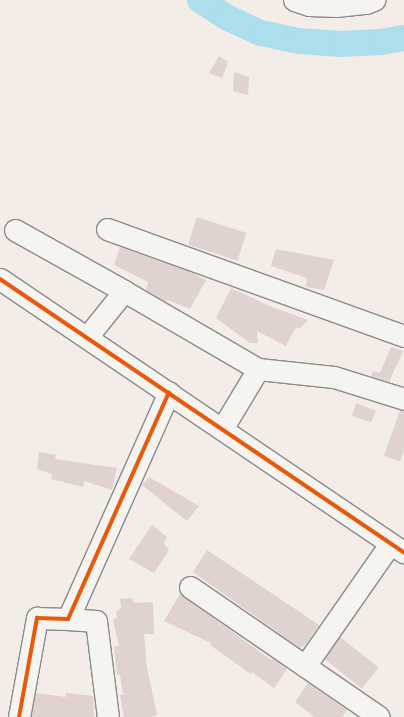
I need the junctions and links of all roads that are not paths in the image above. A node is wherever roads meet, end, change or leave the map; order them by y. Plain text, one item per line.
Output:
1 (294, 0) edge
2 (374, 0) edge
3 (108, 229) dead end
4 (15, 230) dead end
5 (0, 279) edge
6 (124, 291) junction
7 (404, 336) edge
8 (88, 338) junction
9 (258, 369) junction
10 (169, 392) junction
11 (404, 399) edge
12 (222, 429) junction
13 (397, 549) edge
14 (190, 587) dead end
15 (68, 619) junction
16 (305, 666) junction
17 (19, 717) edge
18 (108, 717) edge
19 (379, 717) edge

1 - 2 street
3 - 7 street
4 - 6 street
5 - 8 street
6 - 8 street
6 - 9 street
8 - 10 street
9 - 11 street
9 - 12 street
10 - 12 street
10 - 15 street
12 - 13 street
13 - 16 street
14 - 16 street
15 - 17 street
15 - 18 street
16 - 19 street

